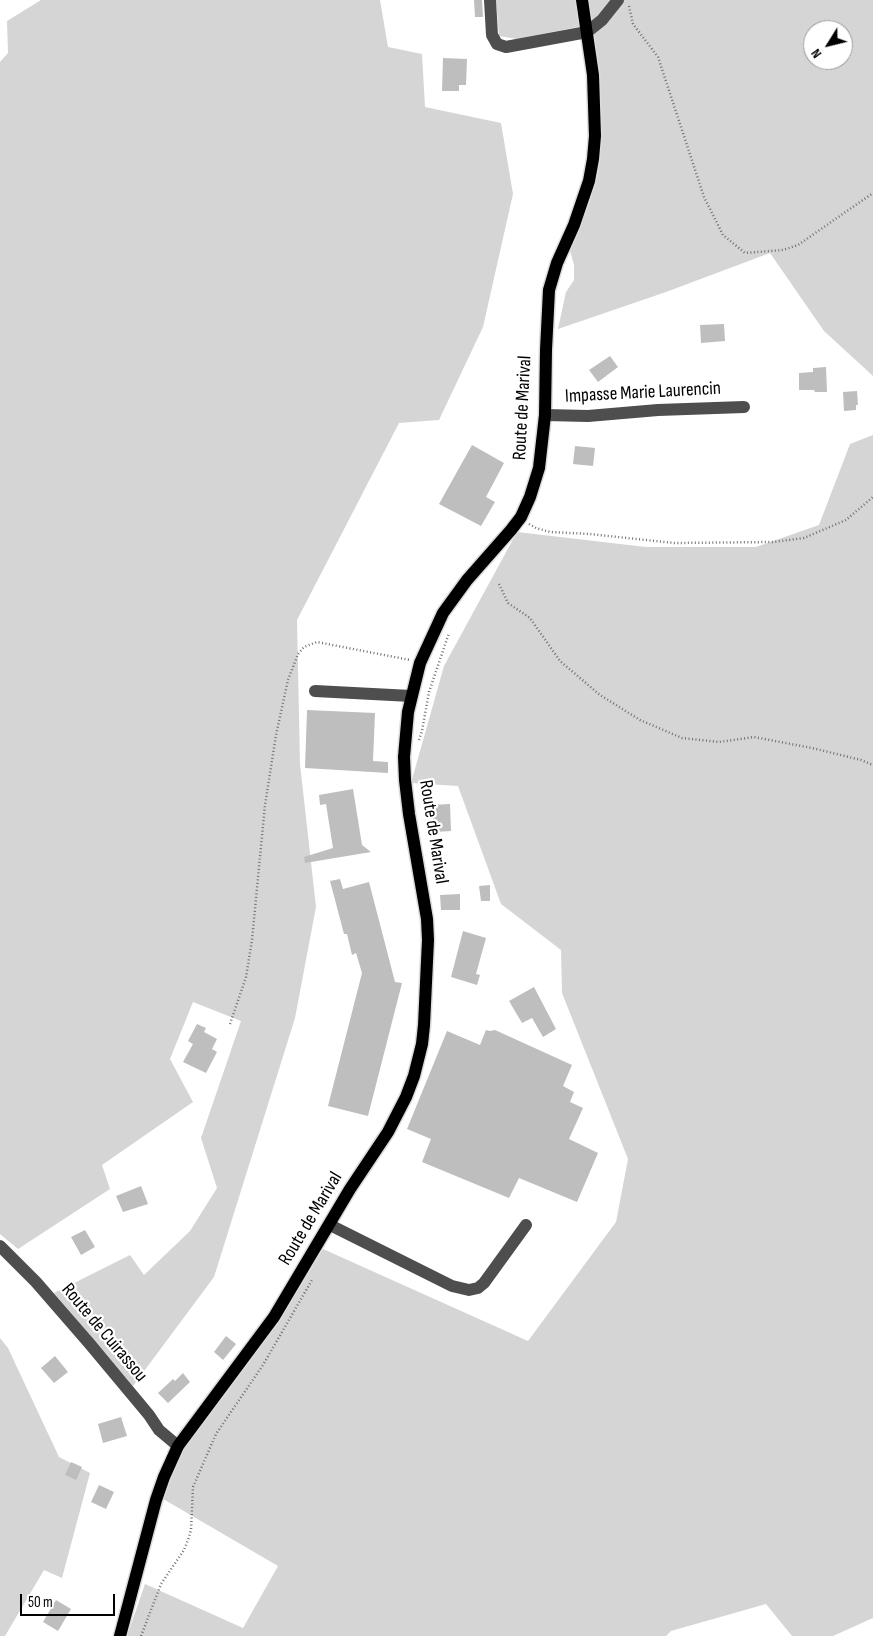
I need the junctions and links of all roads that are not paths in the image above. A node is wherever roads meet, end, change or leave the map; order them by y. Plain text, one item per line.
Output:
1 (490, 0) edge
2 (582, 0) edge
3 (618, 0) edge
4 (587, 32) junction
5 (744, 407) dead end
6 (545, 415) junction
7 (315, 691) dead end
8 (412, 696) junction
9 (526, 1224) dead end
10 (330, 1225) junction
11 (0, 1246) edge
12 (178, 1446) junction
13 (120, 1636) edge

1 - 4 street
2 - 4 main road, Route de Marival
3 - 4 street
4 - 6 main road, Route de Marival
5 - 6 street, Impasse Marie Laurencin
6 - 8 main road, Route de Marival
7 - 8 street
8 - 10 main road, Route de Marival
9 - 10 street
10 - 12 main road, Route de Marival
11 - 12 street, Route de Cuirassou
12 - 13 main road, Route de Marival

